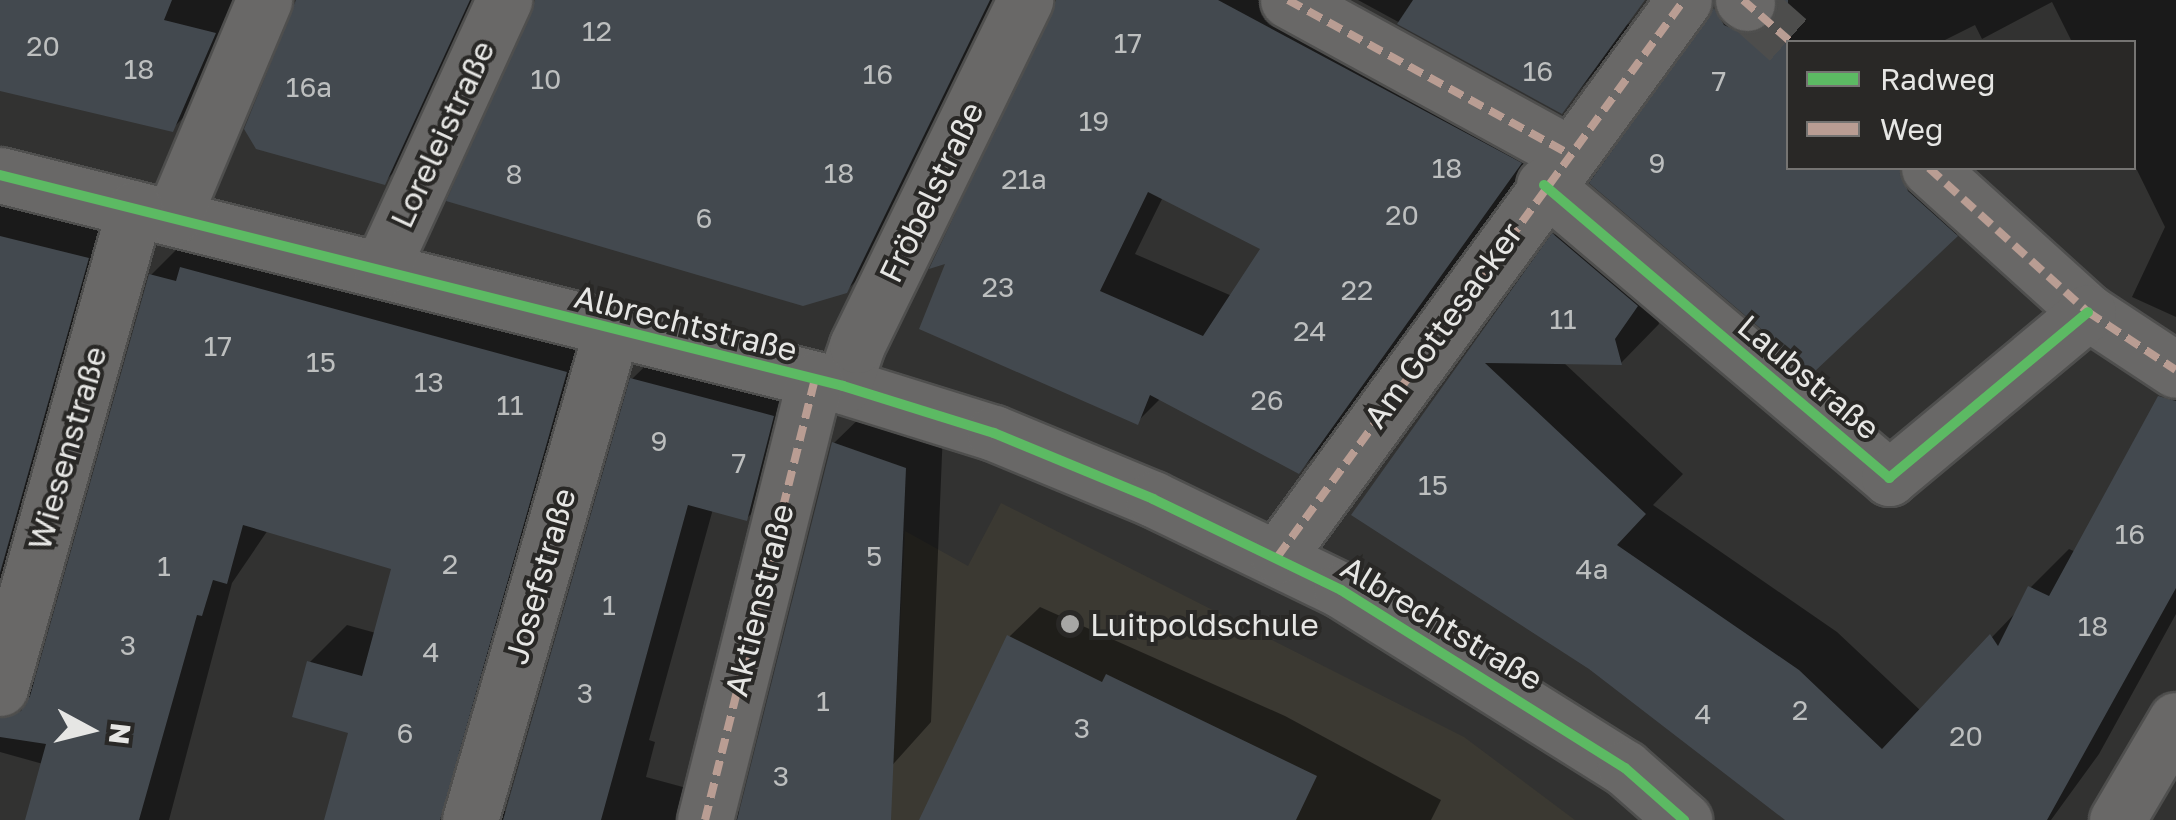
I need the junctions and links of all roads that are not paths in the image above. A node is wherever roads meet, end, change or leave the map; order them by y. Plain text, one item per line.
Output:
1 (264, 0) edge
2 (504, 0) edge
3 (1025, 0) edge
4 (1288, 0) edge
5 (1684, 0) edge
6 (1556, 169) junction
7 (1931, 170) edge
8 (0, 176) edge
9 (154, 213) junction
10 (381, 269) junction
11 (2088, 312) junction
12 (610, 332) junction
13 (2176, 370) edge
14 (829, 383) junction
15 (1278, 556) junction
16 (0, 688) edge
17 (2176, 720) edge
18 (470, 820) edge
19 (705, 820) edge
20 (1684, 820) edge
21 (2117, 820) edge

1 - 9 street, Wiesenstraße
2 - 10 street, Loreleistraße
3 - 14 street, Fröbelstraße
4 - 6 street, Laubstraße
5 - 6 street, Am Gottesacker
6 - 11 street, Laubstraße
6 - 15 street, Am Gottesacker
7 - 11 street
8 - 9 street, Albrechtstraße
9 - 10 street, Albrechtstraße
9 - 16 street, Wiesenstraße
10 - 12 street, Albrechtstraße
11 - 13 street
12 - 14 street, Albrechtstraße
12 - 18 street, Josefstraße
14 - 15 street, Albrechtstraße
14 - 19 street, Aktienstraße
15 - 20 street, Albrechtstraße
17 - 21 street

